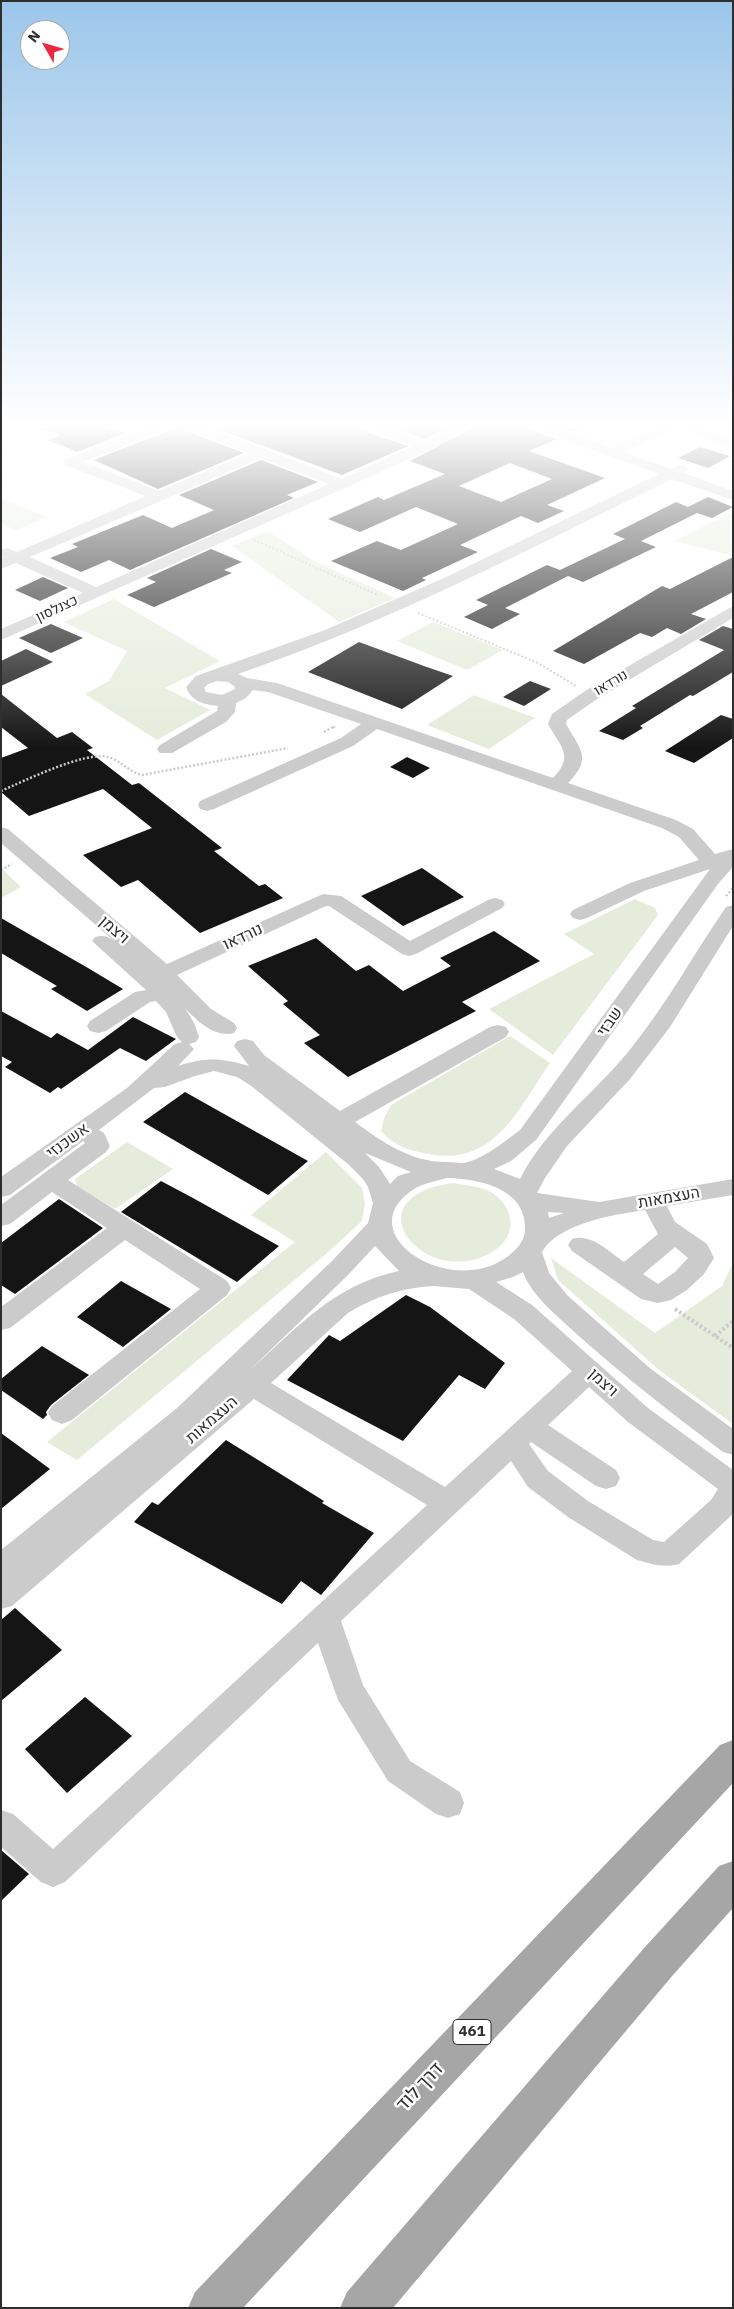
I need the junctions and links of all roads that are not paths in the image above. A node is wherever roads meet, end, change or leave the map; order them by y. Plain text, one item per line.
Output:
1 (67, 533) edge
2 (230, 533) edge
3 (548, 533) edge
4 (6, 557) edge
5 (94, 592) junction
6 (733, 611) edge
7 (1, 635) edge
8 (252, 663) junction
9 (209, 678) junction
10 (240, 681) junction
11 (228, 699) junction
12 (374, 723) junction
13 (166, 750) dead end
14 (557, 784) junction
15 (207, 804) dead end
16 (1, 833) edge
17 (733, 856) edge
18 (5, 861) edge
19 (710, 862) junction
20 (637, 887) junction
21 (695, 903) junction
22 (495, 904) dead end
23 (733, 911) edge
24 (580, 914) dead end
25 (162, 983) junction
26 (98, 1026) dead end
27 (226, 1028) junction
28 (498, 1032) dead end
29 (186, 1043) junction
30 (245, 1046) junction
31 (214, 1065) junction
32 (135, 1093) junction
33 (339, 1121) junction
34 (83, 1130) junction
35 (470, 1170) junction
36 (439, 1171) junction
37 (52, 1181) junction
38 (733, 1187) edge
39 (1, 1189) edge
40 (526, 1198) junction
41 (652, 1200) junction
42 (606, 1208) junction
43 (383, 1214) junction
44 (1, 1218) edge
45 (124, 1228) junction
46 (674, 1234) junction
47 (532, 1245) junction
48 (581, 1245) dead end
49 (624, 1276) junction
50 (437, 1277) junction
51 (473, 1279) junction
52 (1, 1321) edge
53 (589, 1371) junction
54 (252, 1385) junction
55 (62, 1412) dead end
56 (520, 1433) junction
57 (733, 1444) edge
58 (606, 1478) dead end
59 (733, 1485) edge
60 (733, 1490) edge
61 (446, 1502) junction
62 (1, 1567) edge
63 (1, 1597) edge
64 (324, 1616) junction
65 (733, 1757) edge
66 (448, 1803) dead end
67 (1, 1825) edge
68 (733, 1879) edge
69 (211, 2308) edge
70 (363, 2308) edge

1 - 4 street
2 - 5 street, כצנלסון
3 - 8 street
4 - 5 street
5 - 7 street, כצנלסון
6 - 14 street, נורדאו
8 - 9 street
8 - 10 street
9 - 10 street
9 - 11 street
10 - 11 street
10 - 12 street
11 - 13 street
12 - 14 street
12 - 15 street
14 - 19 street
16 - 25 street, ויצמן
17 - 19 street
17 - 21 street, שבזי
18 - 25 street, ויצמן
19 - 20 street
20 - 21 street
20 - 24 street
21 - 35 street, שבזי
22 - 25 street, נורדאו
23 - 40 street
25 - 26 street, נורדאו
25 - 27 street, ויצמן
25 - 29 street, ויצמן
27 - 29 street
27 - 30 street
28 - 33 street
29 - 31 street
29 - 32 street, אשכנזי
30 - 31 street
30 - 33 street
31 - 32 street, אשכנזי
31 - 43 street
32 - 34 street, אשכנזי
33 - 36 street
34 - 37 street
34 - 39 street, אשכנזי
35 - 36 street
35 - 40 street
36 - 43 street
37 - 44 street
37 - 45 street
38 - 41 street, העצמאות
40 - 42 street, העצמאות
40 - 47 street
41 - 42 street, העצמאות
41 - 46 street
42 - 47 street, העצמאות
43 - 50 street
43 - 62 street, העצמאות
45 - 52 street
45 - 55 street
46 - 49 street
46 - 49 street
47 - 51 street
47 - 57 street, ויצמן
48 - 49 street
50 - 51 street
50 - 54 street, העצמאות
51 - 53 street, ויצמן
53 - 56 street
53 - 59 street, ויצמן
54 - 61 street
54 - 63 street, העצמאות
56 - 58 street
56 - 60 street
56 - 61 street
61 - 64 street
64 - 66 street
64 - 67 street
65 - 69 main road, דרך לוד / 461
68 - 70 main road

